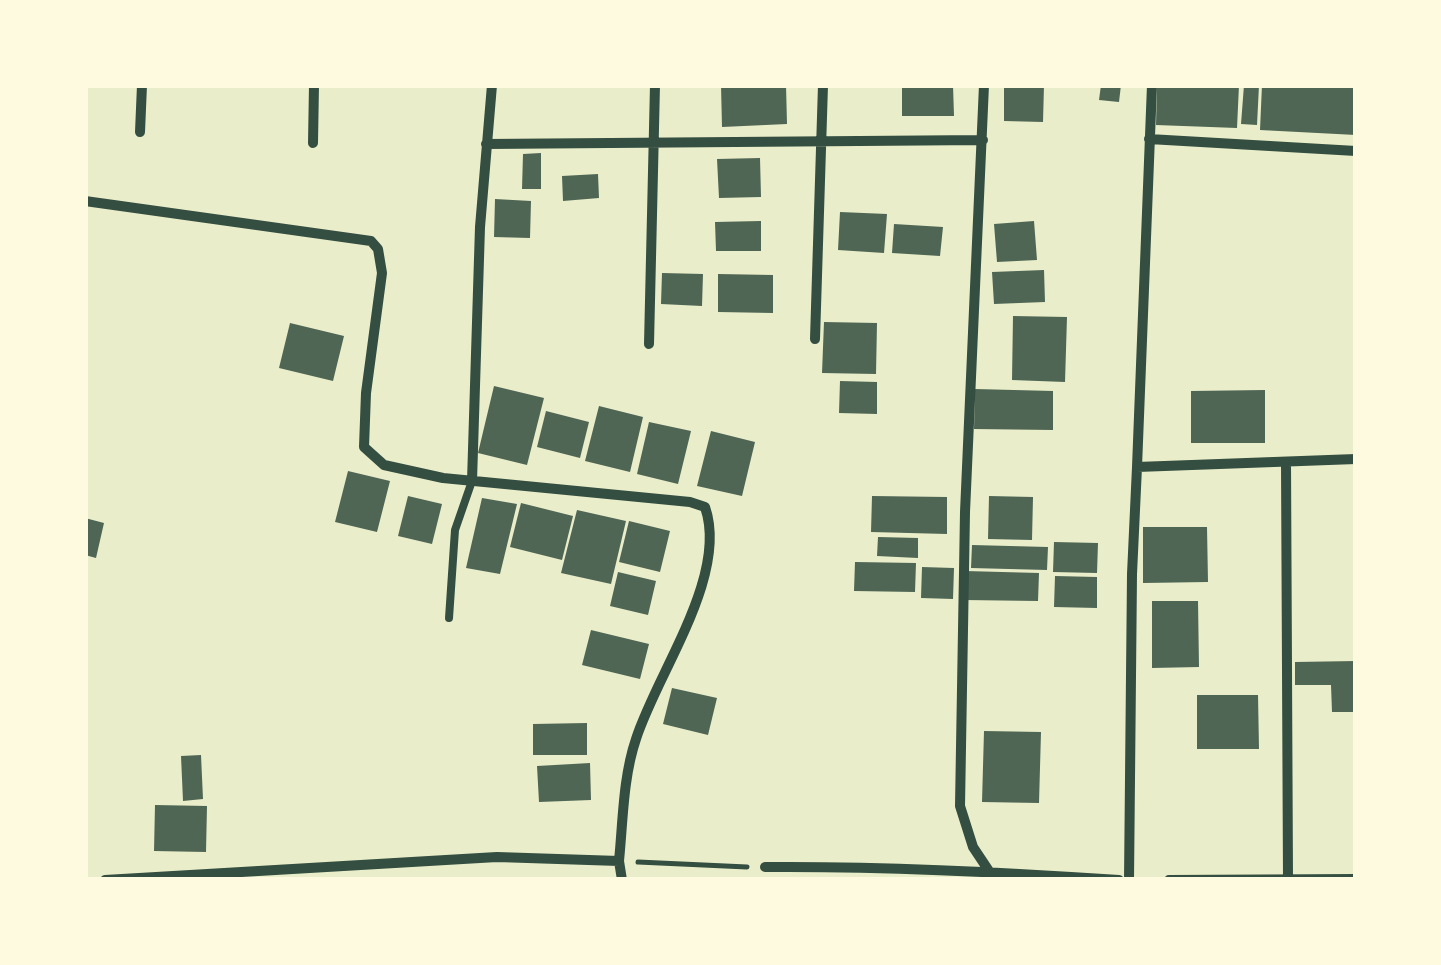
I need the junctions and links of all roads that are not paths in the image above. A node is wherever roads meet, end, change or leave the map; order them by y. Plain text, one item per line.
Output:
1 (142, 85) edge
2 (314, 85) edge
3 (492, 85) edge
4 (654, 85) edge
5 (823, 85) edge
6 (984, 85) edge
7 (1152, 85) edge
8 (140, 132) dead end
9 (1150, 139) junction
10 (821, 140) junction
11 (983, 140) junction
12 (652, 141) junction
13 (313, 142) dead end
14 (486, 144) junction
15 (1356, 151) edge
16 (85, 200) edge
17 (815, 339) dead end
18 (649, 344) dead end
19 (1356, 459) edge
20 (1286, 462) junction
21 (1137, 467) junction
22 (472, 481) junction
23 (449, 618) dead end
24 (619, 861) junction
25 (765, 868) road end
26 (988, 871) junction
27 (286, 874) edge
28 (128, 879) edge
29 (1288, 879) edge
30 (1356, 879) edge
31 (104, 880) edge
32 (622, 880) edge
33 (1118, 880) edge
34 (1129, 880) edge
35 (1169, 880) edge

1 - 8 street
2 - 13 street
3 - 14 street
4 - 12 street
5 - 10 street
6 - 11 street
7 - 9 street
9 - 15 street
9 - 21 street
10 - 11 street
10 - 12 street
10 - 17 street
11 - 26 street
12 - 14 street
12 - 18 street
14 - 22 street
16 - 22 street
19 - 20 street
20 - 21 street
20 - 29 street
21 - 34 street
22 - 23 lane
22 - 24 street
24 - 27 street
24 - 32 street
25 - 26 street
26 - 33 street
27 - 28 street
28 - 31 street
29 - 30 street
29 - 35 street

